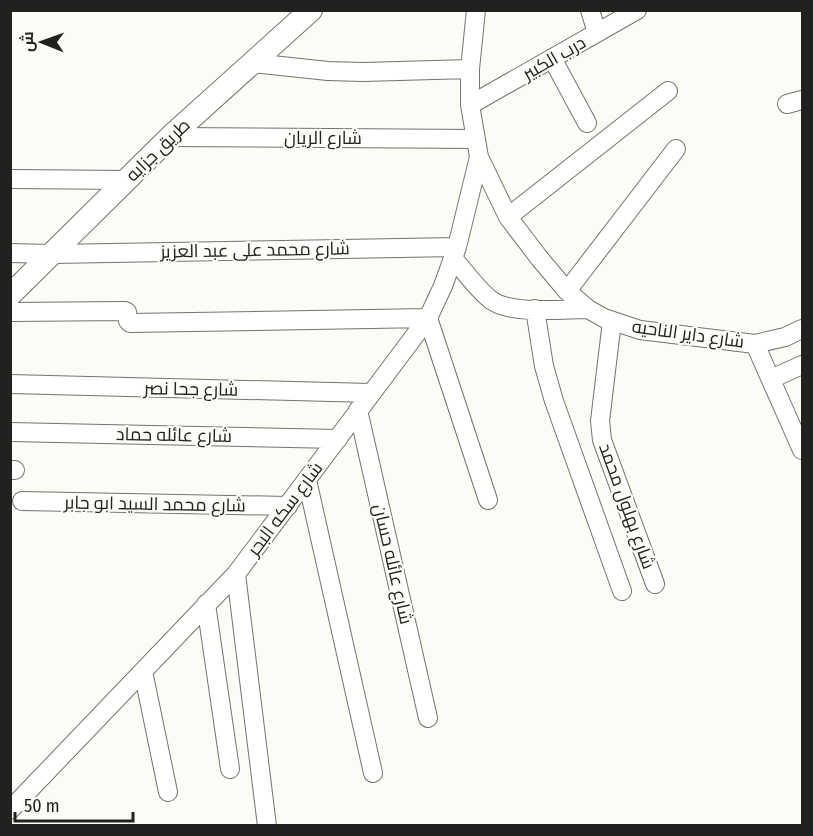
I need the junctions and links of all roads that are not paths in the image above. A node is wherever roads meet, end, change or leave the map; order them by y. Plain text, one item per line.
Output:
1 (311, 10) edge
2 (476, 10) edge
3 (590, 10) edge
4 (637, 10) edge
5 (597, 33) junction
6 (552, 58) junction
7 (253, 63) junction
8 (470, 69) junction
9 (668, 91) dead end
10 (470, 105) junction
11 (587, 123) dead end
12 (170, 137) junction
13 (476, 139) junction
14 (676, 149) dead end
15 (479, 157) junction
16 (10, 179) edge
17 (127, 180) junction
18 (508, 217) junction
19 (10, 253) edge
20 (455, 253) junction
21 (53, 254) junction
22 (567, 291) junction
23 (10, 295) edge
24 (535, 309) junction
25 (588, 309) junction
26 (10, 312) edge
27 (428, 318) junction
28 (612, 321) junction
29 (802, 329) edge
30 (755, 344) junction
31 (802, 365) edge
32 (771, 379) junction
33 (10, 384) edge
34 (371, 393) junction
35 (358, 410) junction
36 (10, 432) edge
37 (338, 438) junction
38 (802, 450) edge
39 (307, 480) junction
40 (488, 500) dead end
41 (22, 501) dead end
42 (288, 506) junction
43 (236, 574) junction
44 (655, 584) dead end
45 (621, 591) dead end
46 (206, 604) junction
47 (143, 670) junction
48 (428, 718) dead end
49 (230, 769) dead end
50 (373, 773) dead end
51 (168, 792) dead end
52 (14, 805) edge
53 (267, 825) edge

1 - 7 street, طريق جزايه
2 - 8 street, شارع داير الناحيه
3 - 5 street
4 - 5 street, درب الكبير
5 - 6 street, درب الكبير
6 - 10 street, درب الكبير
6 - 11 street
7 - 8 street
7 - 12 street, طريق جزايه
8 - 10 street, شارع داير الناحيه
9 - 18 street
10 - 13 street, شارع داير الناحيه
12 - 13 street, شارع الريان
12 - 17 street, طريق جزايه
13 - 15 street, شارع داير الناحيه
14 - 22 street
15 - 18 street, شارع داير الناحيه
15 - 20 street, شارع سكه البحر
16 - 17 street
17 - 21 street, طريق جزايه
18 - 22 street, شارع داير الناحيه
19 - 21 street, شارع محمد على عبد العزيز
20 - 21 street, شارع محمد على عبد العزيز
20 - 24 street
20 - 27 street, شارع سكه البحر
21 - 23 street, طريق جزايه
22 - 25 street, شارع داير الناحيه
24 - 25 street
24 - 45 street
25 - 28 street, شارع داير الناحيه
26 - 27 street
27 - 34 street, شارع سكه البحر
27 - 40 street
28 - 30 street, شارع داير الناحيه
28 - 44 street, شارع بهلول محمد
29 - 30 street, شارع داير الناحيه
30 - 32 street
31 - 32 street
32 - 38 street
33 - 34 street, شارع جحا نصر
34 - 35 street, شارع سكه البحر
35 - 37 street, شارع سكه البحر
35 - 48 street, شارع عائله حسان
36 - 37 street, شارع عائله حماد
37 - 39 street, شارع سكه البحر
39 - 42 street, شارع سكه البحر
39 - 50 street
41 - 42 street, شارع محمد السيد ابو جابر
42 - 43 street, شارع سكه البحر
43 - 46 street, شارع سكه البحر
43 - 53 street
46 - 47 street, شارع سكه البحر
46 - 49 street
47 - 51 street
47 - 52 street, شارع سكه البحر

